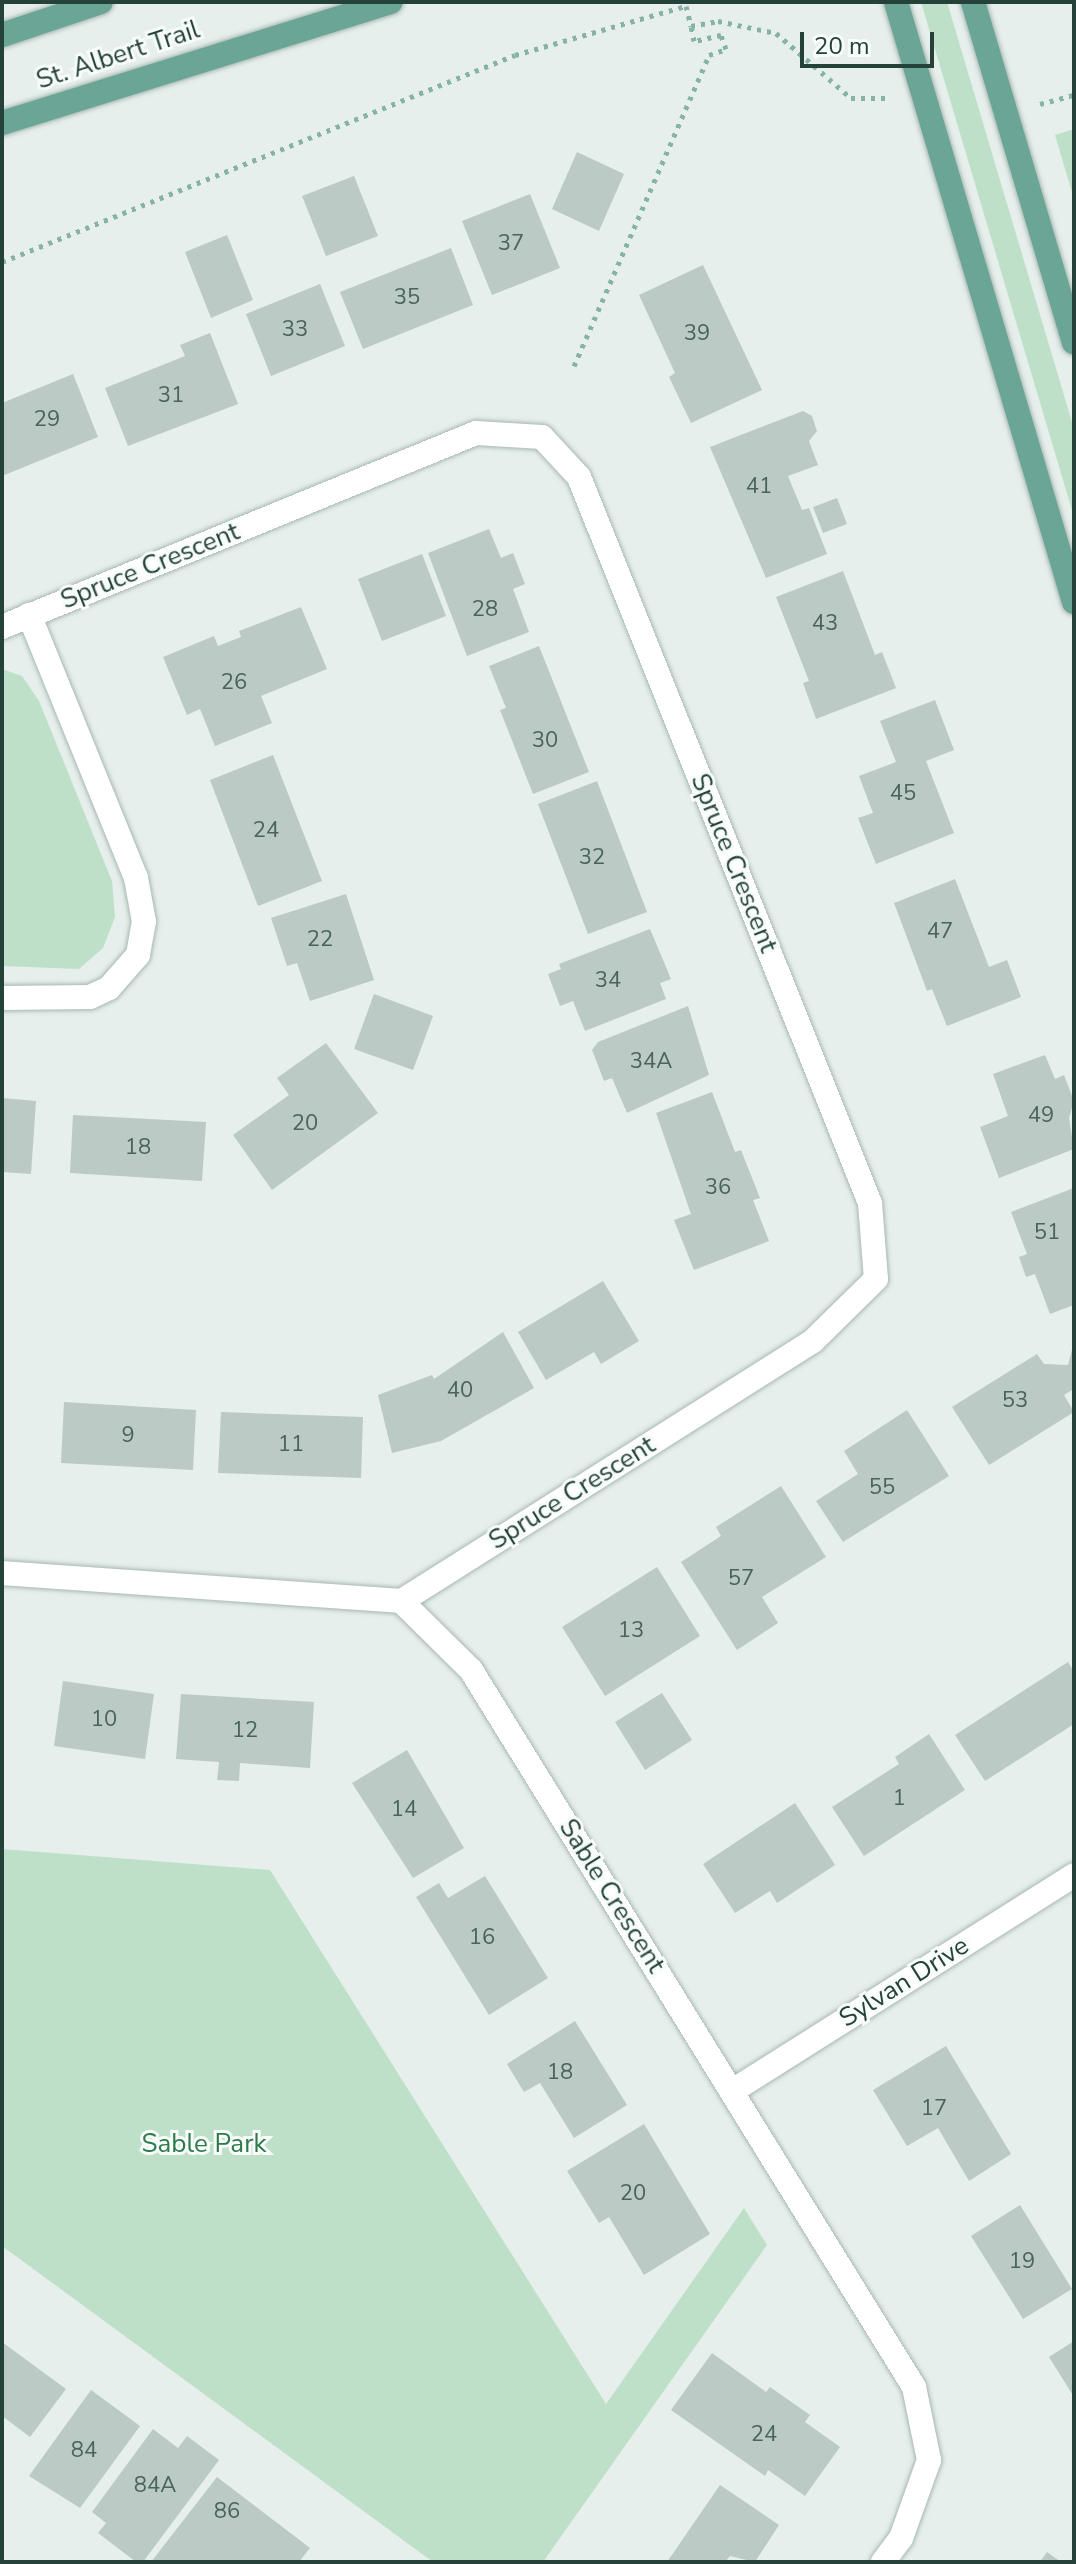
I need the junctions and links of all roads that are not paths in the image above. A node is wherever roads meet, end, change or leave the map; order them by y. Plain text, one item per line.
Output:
1 (101, 2) edge
2 (391, 2) edge
3 (896, 2) edge
4 (973, 2) edge
5 (2, 35) edge
6 (2, 123) edge
7 (1074, 342) edge
8 (1074, 602) edge
9 (29, 615) junction
10 (2, 627) edge
11 (2, 998) edge
12 (2, 1573) edge
13 (401, 1601) junction
14 (1074, 1875) edge
15 (734, 2090) junction
16 (883, 2562) edge

1 - 5 main road
2 - 6 main road, St. Albert Trail
3 - 8 main road
4 - 7 main road
9 - 10 street, Spruce Crescent
9 - 11 street, Spruce Crescent
9 - 13 street, Spruce Crescent
12 - 13 street
13 - 15 street, Sable Crescent
14 - 15 street, Sylvan Drive
15 - 16 street, Sable Crescent

